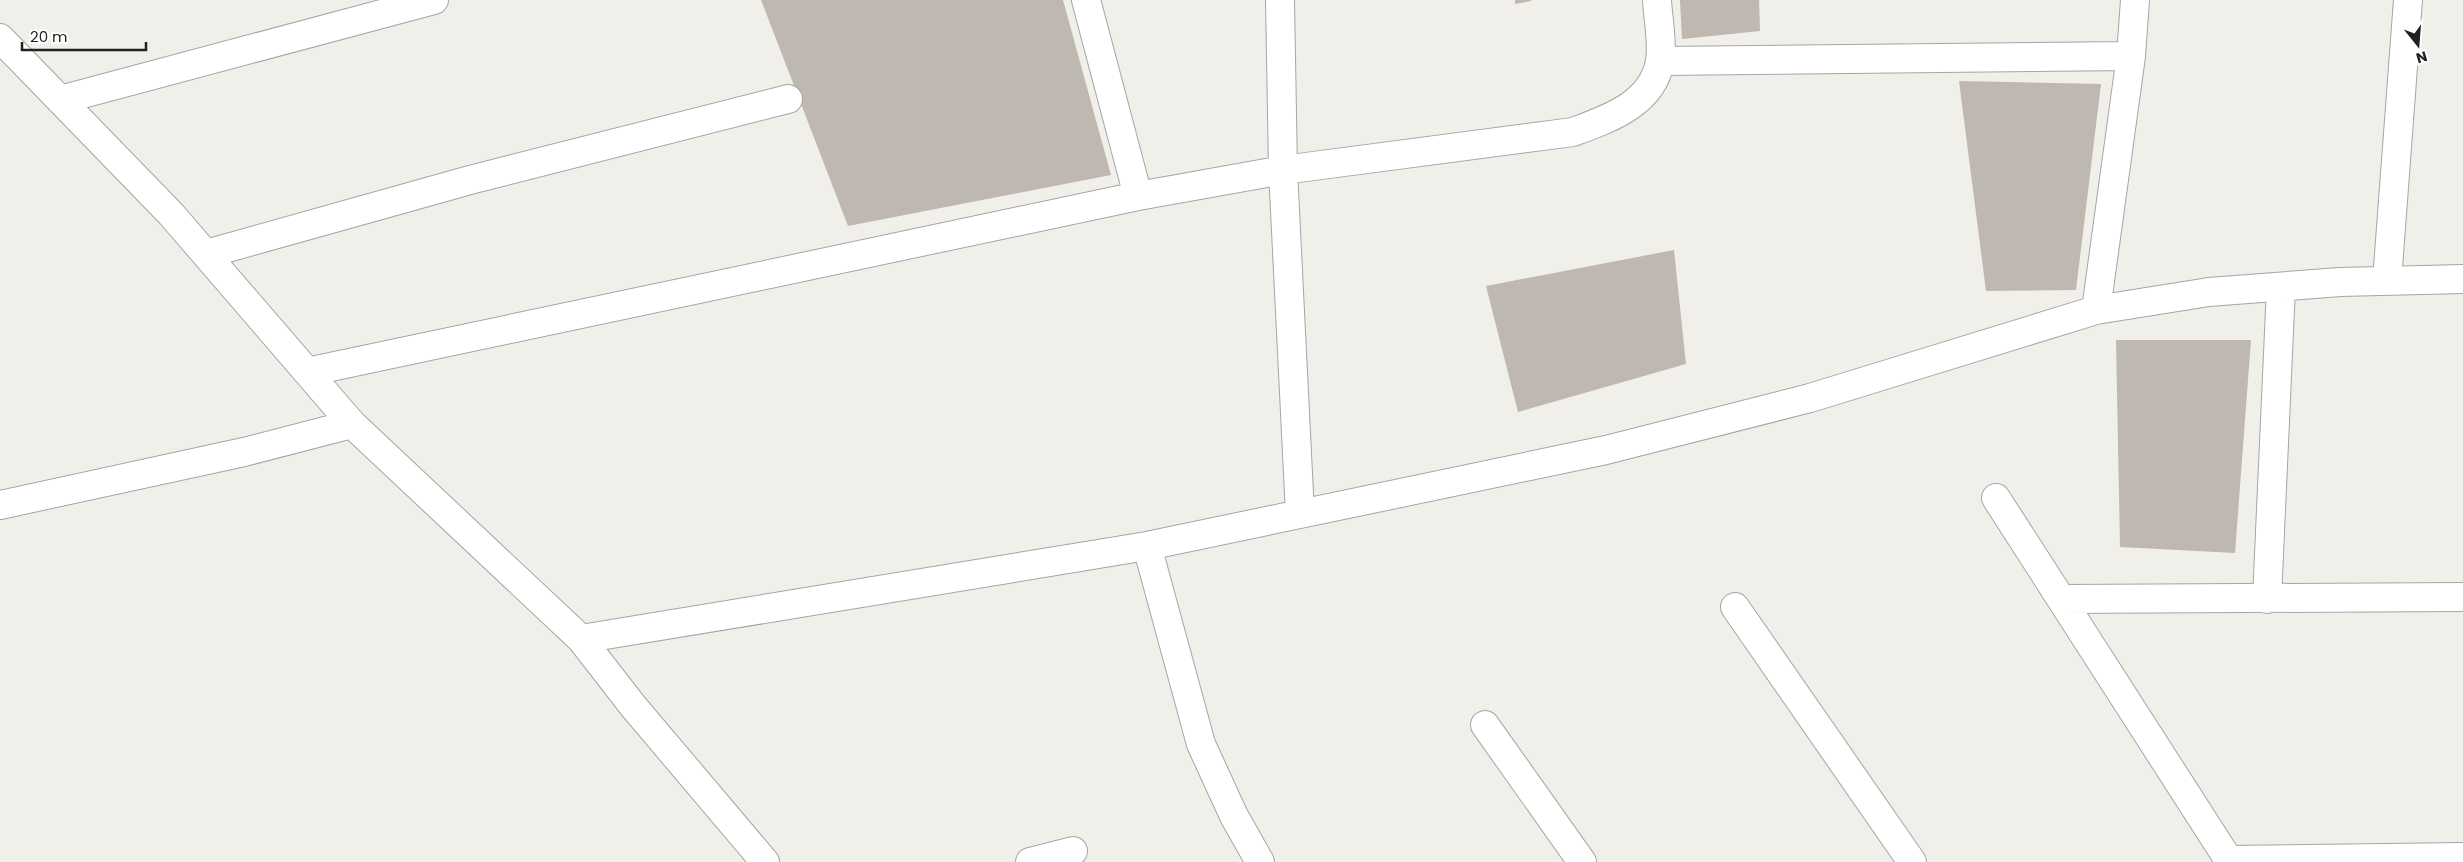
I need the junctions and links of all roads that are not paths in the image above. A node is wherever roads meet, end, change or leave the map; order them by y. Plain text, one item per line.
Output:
1 (434, 0) edge
2 (1086, 0) edge
3 (1280, 0) edge
4 (1657, 0) edge
5 (2135, 0) edge
6 (2408, 0) edge
7 (0, 38) edge
8 (2131, 56) junction
9 (1660, 61) junction
10 (788, 99) dead end
11 (60, 100) junction
12 (1282, 170) junction
13 (1138, 196) junction
14 (206, 254) junction
15 (2463, 279) edge
16 (2387, 281) junction
17 (2281, 287) junction
18 (2096, 310) junction
19 (307, 372) junction
20 (352, 424) junction
21 (1996, 498) dead end
22 (0, 505) edge
23 (1300, 514) junction
24 (1147, 546) junction
25 (2463, 598) edge
26 (2062, 599) junction
27 (2267, 599) junction
28 (1735, 606) dead end
29 (581, 639) junction
30 (1485, 725) dead end
31 (1073, 851) dead end
32 (2463, 857) edge
33 (2229, 861) edge
34 (765, 862) edge
35 (1030, 862) edge
36 (1260, 862) edge
37 (1582, 862) edge
38 (1912, 862) edge

1 - 11 street
2 - 13 street
3 - 12 street
4 - 9 street
5 - 8 street
6 - 16 street
7 - 11 street
8 - 9 street
8 - 18 street
9 - 12 street
10 - 14 street
11 - 14 street
12 - 13 street
12 - 23 street
13 - 19 street
14 - 19 street
15 - 16 street
16 - 17 street
17 - 18 street
17 - 27 street
18 - 23 street
19 - 20 street
20 - 22 street
20 - 29 street
21 - 26 street
23 - 24 street
24 - 29 street
24 - 36 street
25 - 27 street
26 - 27 street
26 - 33 street
28 - 38 street
29 - 34 street
30 - 37 street
31 - 35 street
32 - 33 street

